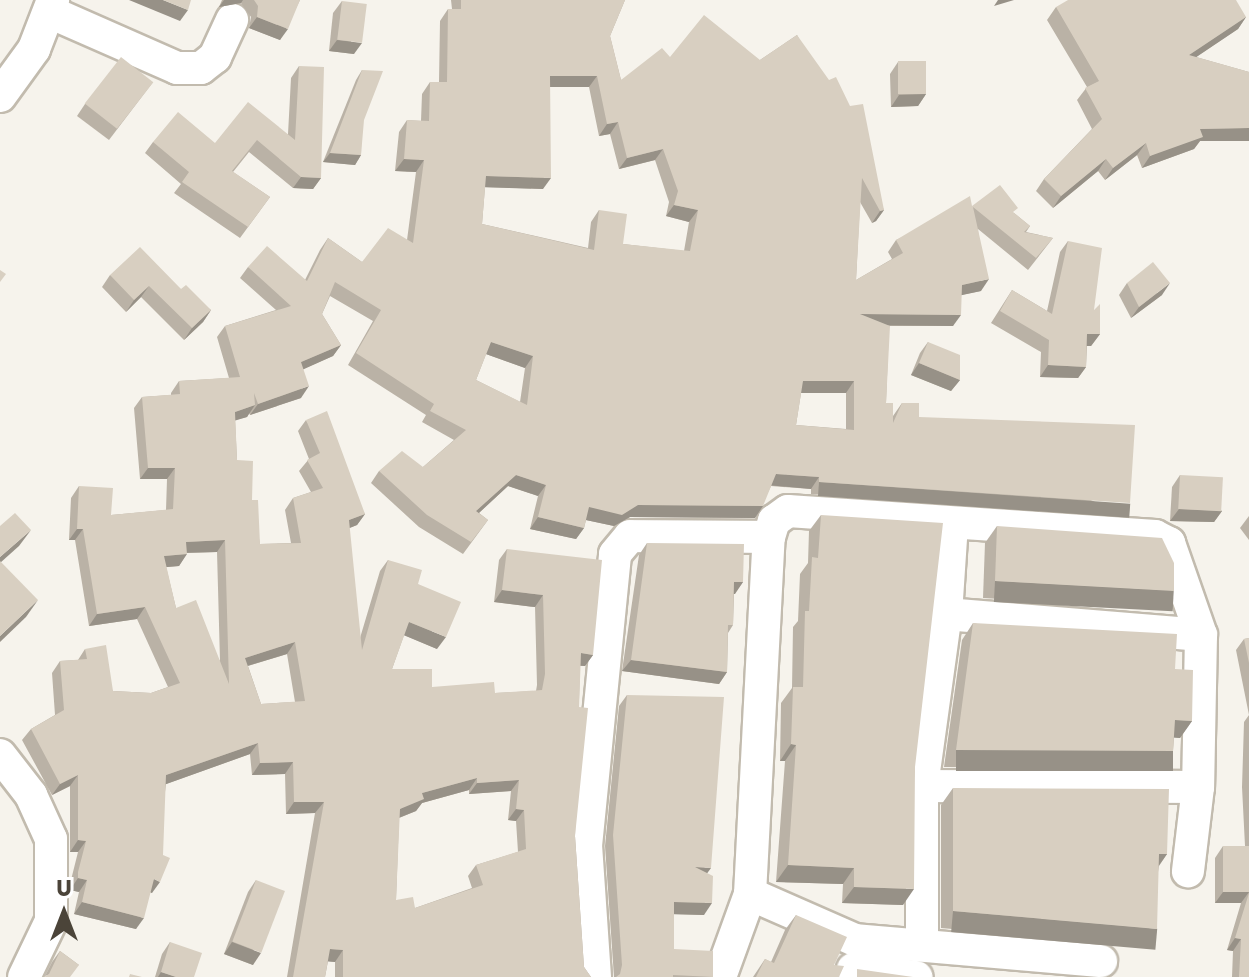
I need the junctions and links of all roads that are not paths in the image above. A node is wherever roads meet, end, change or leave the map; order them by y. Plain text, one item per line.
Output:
1 (52, 6) edge
2 (232, 20) dead end
3 (0, 96) edge
4 (952, 523) junction
5 (769, 537) junction
6 (946, 614) junction
7 (1201, 635) junction
8 (0, 755) edge
9 (922, 786) junction
10 (1198, 787) junction
11 (1188, 871) dead end
12 (750, 894) junction
13 (922, 943) junction
14 (1101, 961) dead end
15 (853, 969) edge
16 (24, 977) edge
17 (595, 977) edge
18 (720, 977) edge
19 (916, 977) edge

1 - 2 street
1 - 3 street
4 - 5 street
4 - 6 street
4 - 7 street
5 - 12 street
5 - 17 street
6 - 7 street
6 - 9 street
7 - 10 street
8 - 16 street
9 - 10 street
9 - 13 street
10 - 11 street
12 - 13 street
12 - 18 street
13 - 14 street
15 - 19 street

